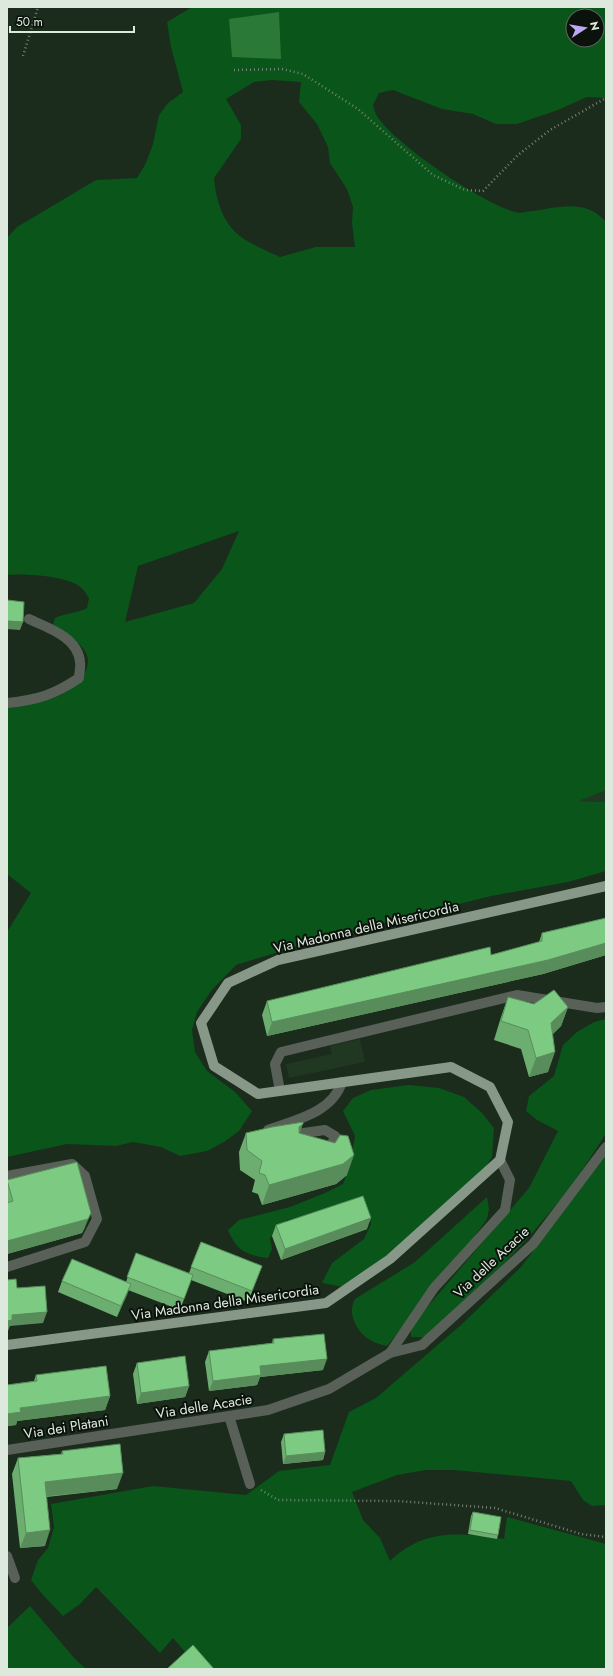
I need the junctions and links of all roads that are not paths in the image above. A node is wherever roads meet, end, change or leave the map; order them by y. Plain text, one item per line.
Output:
1 (29, 619) dead end
2 (7, 703) edge
3 (606, 886) edge
4 (606, 1007) edge
5 (342, 1082) junction
6 (280, 1091) junction
7 (606, 1147) edge
8 (312, 1148) edge
9 (500, 1160) junction
10 (7, 1176) edge
11 (7, 1267) edge
12 (7, 1345) edge
13 (390, 1353) junction
14 (229, 1416) junction
15 (129, 1432) joint
16 (7, 1450) edge
17 (250, 1484) road end
18 (7, 1556) edge
19 (15, 1578) dead end

1 - 2 street
3 - 6 main road, Via Madonna della Misericordia
4 - 6 street
5 - 6 main road, Via Madonna della Misericordia
5 - 8 street
5 - 9 main road, Via Madonna della Misericordia
7 - 13 street, Via delle Acacie
9 - 12 main road, Via Madonna della Misericordia
9 - 13 street, Via delle Acacie
10 - 11 street
13 - 14 street, Via delle Acacie
14 - 15 street, Via delle Acacie
14 - 17 street
15 - 16 street, Via dei Platani
18 - 19 street

